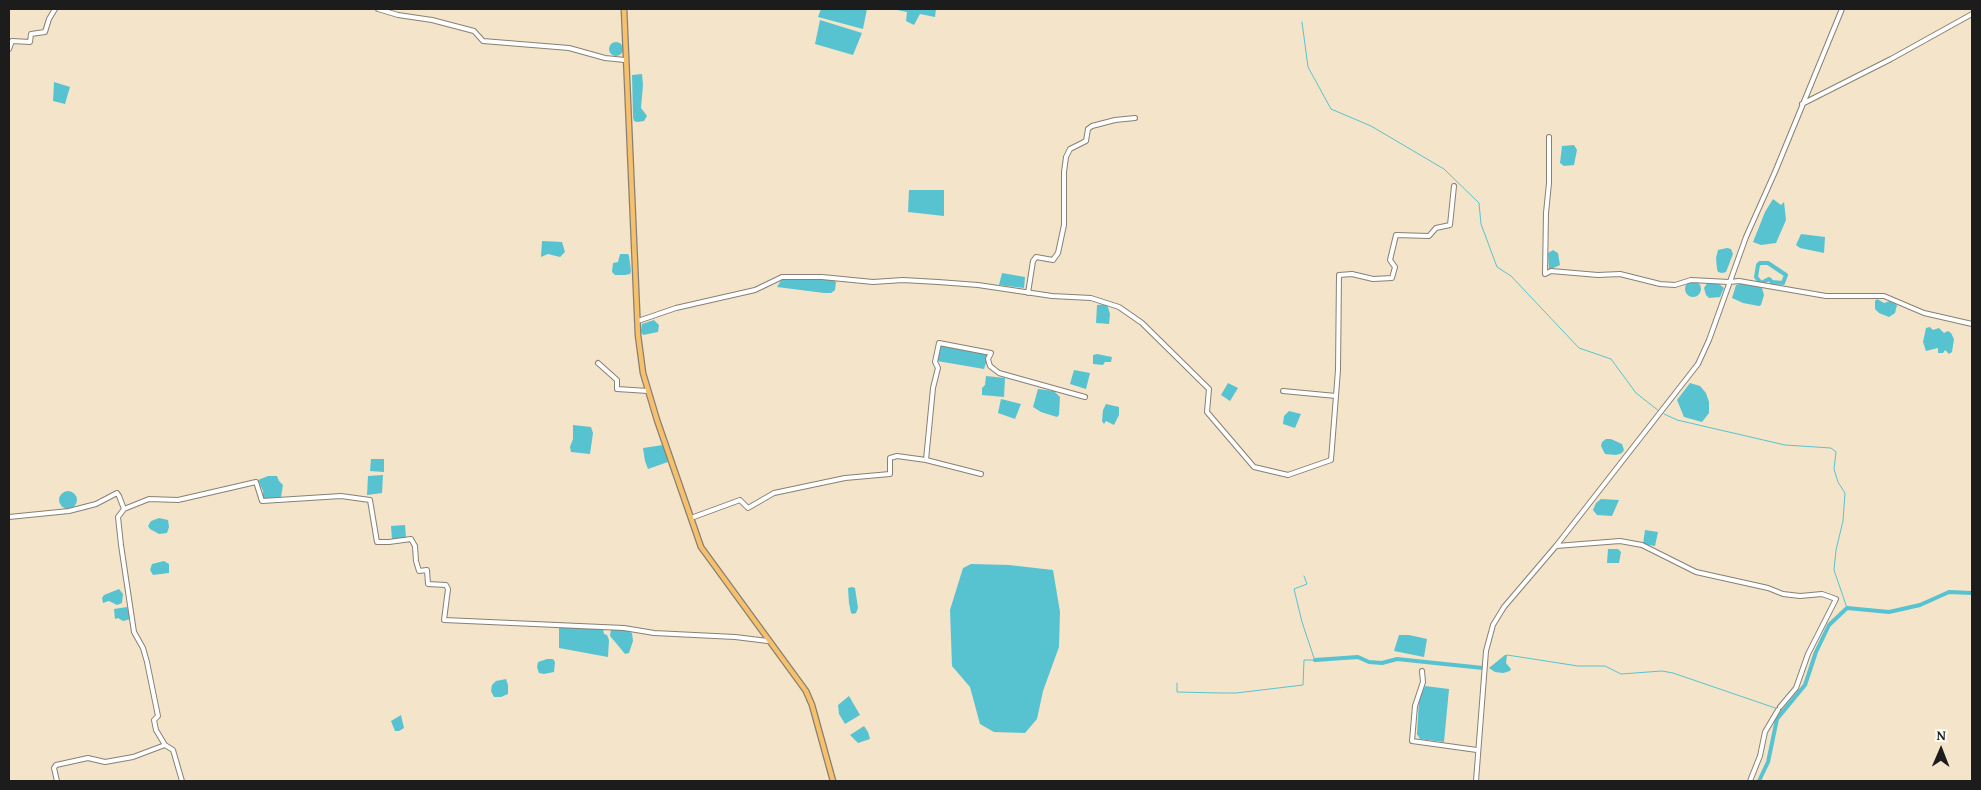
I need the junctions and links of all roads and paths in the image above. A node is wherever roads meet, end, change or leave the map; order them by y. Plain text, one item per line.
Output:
1 (55, 9) edge
2 (378, 9) edge
3 (624, 9) edge
4 (1842, 9) edge
5 (1972, 14) edge
6 (9, 49) edge
7 (625, 60) junction
8 (1802, 104) junction
9 (1135, 118) dead end
10 (1549, 137) dead end
11 (1454, 186) dead end
12 (1729, 282) junction
13 (1028, 293) junction
14 (638, 321) junction
15 (1972, 324) edge
16 (598, 363) dead end
17 (648, 391) junction
18 (1283, 391) dead end
19 (1336, 396) junction
20 (1086, 398) dead end
21 (926, 460) junction
22 (981, 474) dead end
23 (124, 509) junction
24 (9, 517) edge
25 (690, 518) junction
26 (1556, 546) junction
27 (768, 641) junction
28 (1422, 671) dead end
29 (165, 745) junction
30 (1477, 750) junction
31 (58, 781) edge
32 (182, 781) edge
33 (833, 781) edge
34 (1476, 781) edge
35 (1750, 781) edge

1 - 6 street
2 - 7 street
3 - 7 main road
4 - 8 street
5 - 8 street
7 - 14 main road
8 - 12 street
9 - 13 street
10 - 12 street
11 - 19 street
12 - 15 street
12 - 26 street
13 - 14 street
13 - 19 street
14 - 17 main road
16 - 17 street
17 - 25 main road
18 - 19 street
20 - 21 street
21 - 22 street
21 - 25 street
23 - 24 street
23 - 27 street
23 - 29 street
25 - 27 main road
26 - 30 street
26 - 35 street
27 - 33 main road
28 - 30 street
29 - 31 street
29 - 32 street
30 - 34 street

